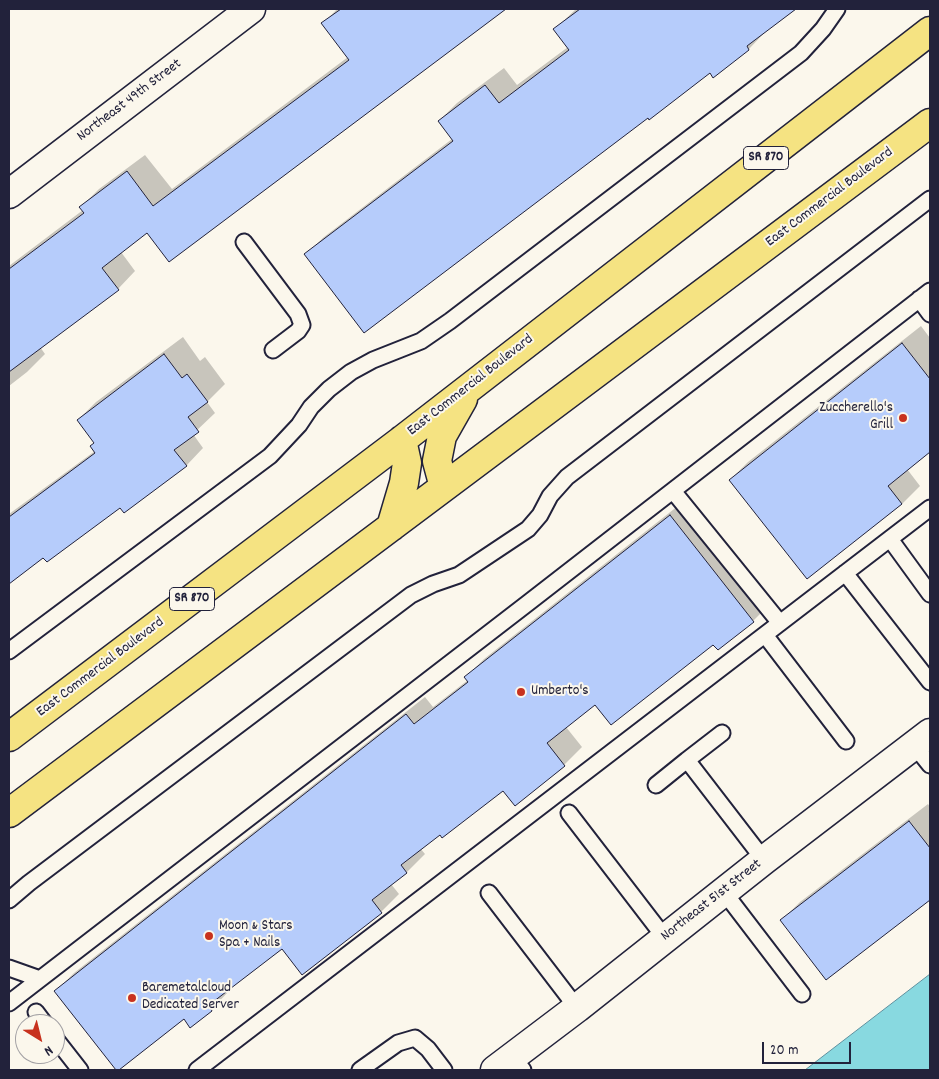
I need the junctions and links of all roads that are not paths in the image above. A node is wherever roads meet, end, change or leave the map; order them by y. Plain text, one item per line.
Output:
1 (251, 9) edge
2 (837, 9) edge
3 (930, 31) edge
4 (930, 123) edge
5 (9, 194) edge
6 (930, 199) edge
7 (244, 242) dead end
8 (925, 295) edge
9 (930, 314) edge
10 (273, 350) dead end
11 (468, 389) junction
12 (402, 440) junction
13 (444, 487) junction
14 (673, 491) junction
15 (930, 508) edge
16 (391, 527) junction
17 (890, 539) junction
18 (845, 573) junction
19 (930, 594) edge
20 (780, 623) junction
21 (765, 635) junction
22 (9, 651) edge
23 (930, 682) edge
24 (722, 733) dead end
25 (9, 737) edge
26 (846, 741) dead end
27 (925, 748) edge
28 (687, 760) junction
29 (656, 785) dead end
30 (9, 813) edge
31 (569, 813) dead end
32 (764, 860) junction
33 (724, 892) junction
34 (489, 893) dead end
35 (9, 900) edge
36 (665, 938) junction
37 (9, 968) edge
38 (40, 979) junction
39 (802, 994) dead end
40 (9, 1003) edge
41 (577, 1008) junction
42 (65, 1051) edge
43 (510, 1066) edge
44 (80, 1070) edge
45 (197, 1070) edge
46 (360, 1070) edge
47 (444, 1070) edge

1 - 5 street, Northeast 49th Street
2 - 22 lane
3 - 11 main road, East Commercial Boulevard / SR 870
4 - 13 main road, East Commercial Boulevard
6 - 35 lane
7 - 10 lane
8 - 9 lane
8 - 14 lane
11 - 12 main road, East Commercial Boulevard / SR 870
11 - 13 main road
12 - 16 main road
12 - 25 main road, East Commercial Boulevard / SR 870
13 - 16 main road, East Commercial Boulevard
14 - 20 lane
14 - 38 lane
15 - 17 lane
16 - 30 main road, East Commercial Boulevard
17 - 18 lane
17 - 19 lane
18 - 20 lane
18 - 23 lane
20 - 21 lane
21 - 26 lane
21 - 45 lane
24 - 28 lane
27 - 32 street, Northeast 51st Street
28 - 29 lane
28 - 32 lane
31 - 36 lane
32 - 33 street, Northeast 51st Street
33 - 36 street, Northeast 51st Street
33 - 39 lane
34 - 41 lane
36 - 41 street, Northeast 51st Street
37 - 38 lane
38 - 40 lane
41 - 43 street, Northeast 51st Street
42 - 44 lane
46 - 47 lane

